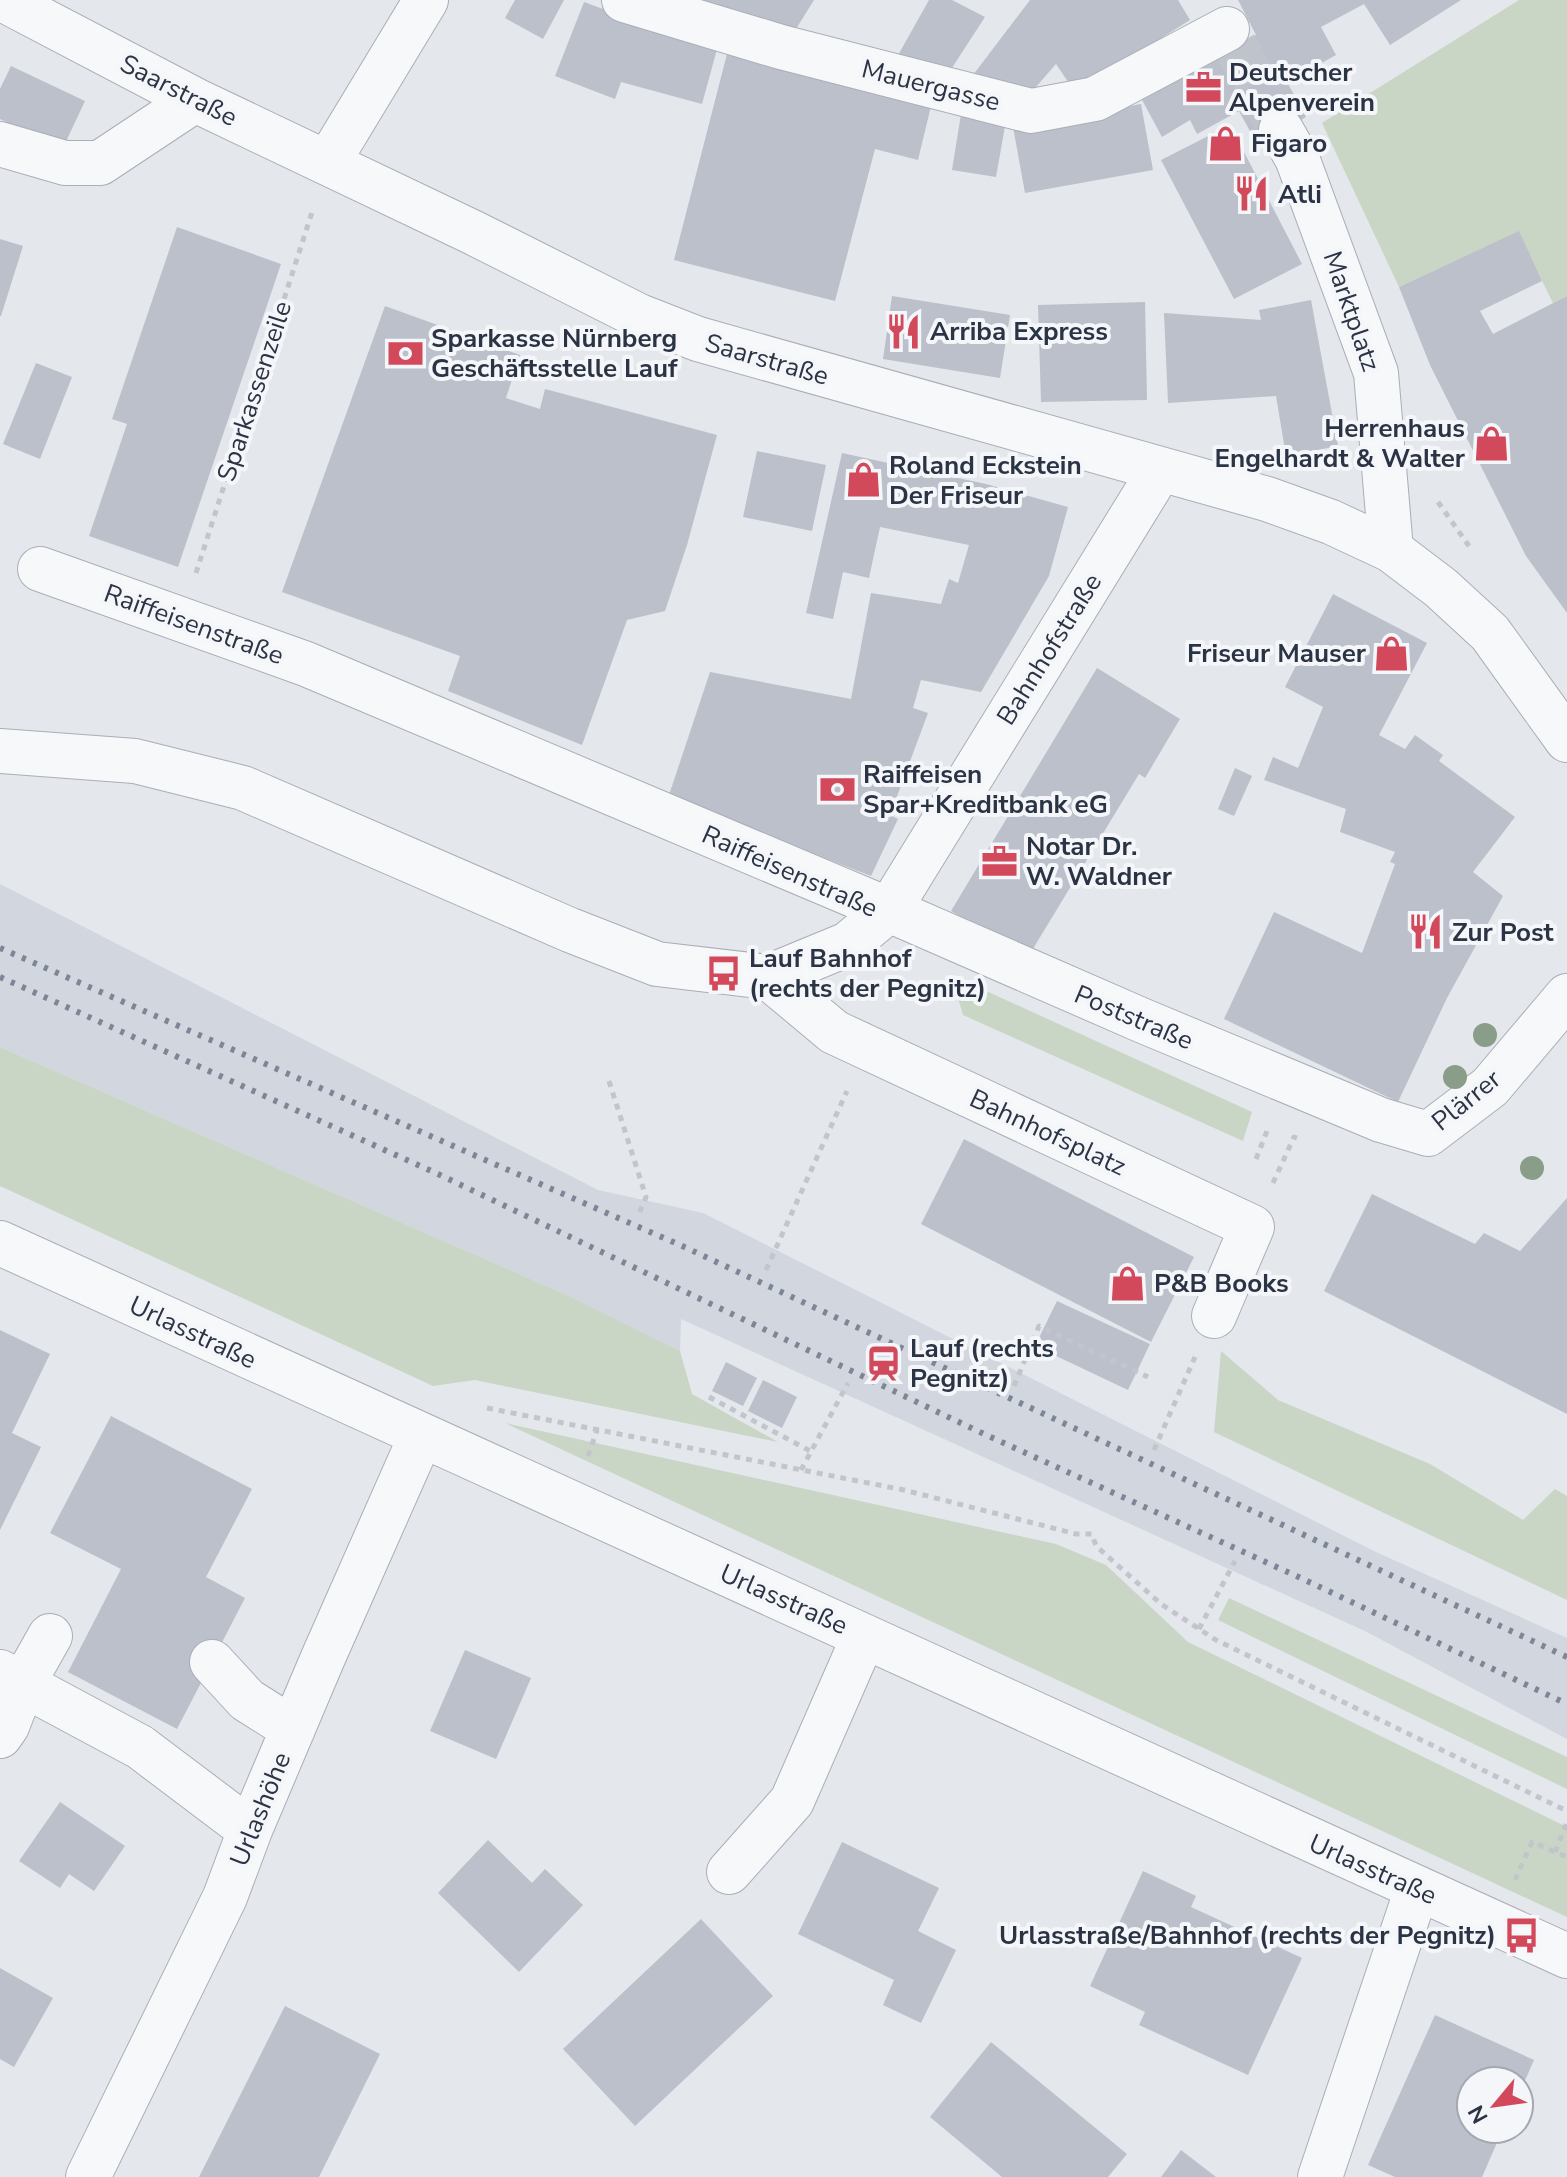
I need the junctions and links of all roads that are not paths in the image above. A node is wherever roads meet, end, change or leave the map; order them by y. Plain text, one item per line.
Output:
1 (4, 0) edge
2 (426, 0) edge
3 (624, 0) edge
4 (1224, 25) edge
5 (195, 100) junction
6 (1281, 130) tunnel mouth
7 (0, 144) edge
8 (328, 162) junction
9 (1160, 470) junction
10 (1391, 550) junction
11 (40, 569) dead end
12 (1566, 736) edge
13 (0, 751) edge
14 (889, 910) junction
15 (768, 977) junction
16 (1567, 996) edge
17 (1381, 1120) joint
18 (0, 1243) edge
19 (1214, 1316) road end
20 (421, 1436) junction
21 (50, 1636) dead end
22 (864, 1636) junction
23 (212, 1662) dead end
24 (12, 1677) edge
25 (293, 1729) junction
26 (0, 1736) edge
27 (250, 1830) junction
28 (729, 1872) dead end
29 (1417, 1889) junction
30 (1567, 1956) edge
31 (88, 2177) edge
32 (1320, 2177) edge

1 - 5 street, Saarstraße
2 - 8 street
3 - 4 street, Mauergasse
5 - 7 street
5 - 8 street, Saarstraße
6 - 10 street, Marktplatz
8 - 9 street, Saarstraße
9 - 10 street, Saarstraße
9 - 14 street, Bahnhofstraße
10 - 12 street, Saarstraße
11 - 14 street, Raiffeisenstraße
13 - 15 street, Raiffeisenstraße
14 - 15 street, Raiffeisenstraße
14 - 17 street, Poststraße
15 - 19 street, Bahnhofsplatz
16 - 17 street, Plärrer
18 - 20 street, Urlasstraße
20 - 22 street, Urlasstraße
20 - 25 street, Urlashöhe
21 - 24 street
22 - 28 street
22 - 29 street, Urlasstraße
23 - 25 street
24 - 26 street
24 - 27 street
25 - 27 street, Urlashöhe
27 - 31 street, Urlashöhe
29 - 30 street, Urlasstraße
29 - 32 street

